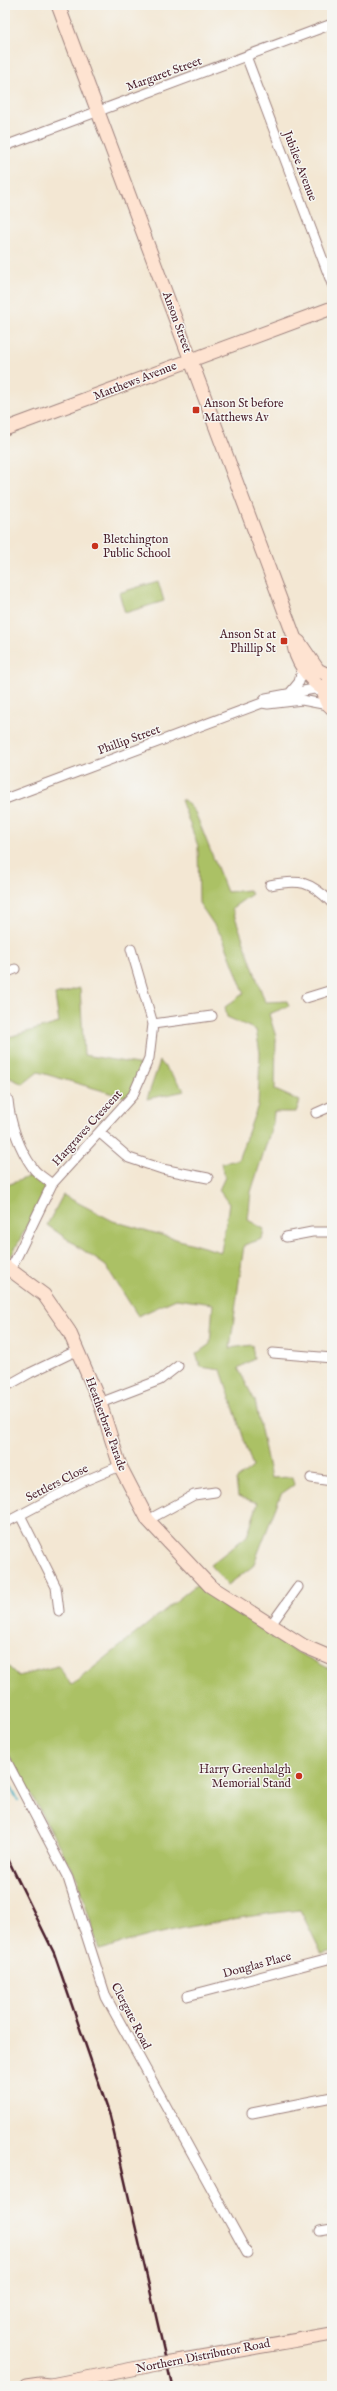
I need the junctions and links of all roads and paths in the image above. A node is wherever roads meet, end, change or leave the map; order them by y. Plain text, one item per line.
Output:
1 (58, 5) edge
2 (332, 24) edge
3 (246, 56) junction
4 (98, 111) junction
5 (5, 146) edge
6 (332, 284) edge
7 (332, 308) edge
8 (190, 359) junction
9 (5, 429) edge
10 (295, 639) junction
11 (303, 668) junction
12 (329, 692) edge
13 (290, 693) junction
14 (262, 703) junction
15 (5, 799) edge
16 (270, 885) dead end
17 (332, 903) edge
18 (131, 949) dead end
19 (15, 969) dead end
20 (5, 972) edge
21 (332, 990) edge
22 (306, 998) dead end
23 (212, 1016) dead end
24 (153, 1024) junction
25 (8, 1100) dead end
26 (332, 1106) edge
27 (316, 1113) dead end
28 (100, 1133) junction
29 (208, 1178) dead end
30 (52, 1184) junction
31 (332, 1232) edge
32 (286, 1237) dead end
33 (8, 1268) edge
34 (78, 1350) junction
35 (273, 1353) dead end
36 (332, 1358) edge
37 (178, 1366) dead end
38 (5, 1387) edge
39 (100, 1403) junction
40 (120, 1466) junction
41 (311, 1478) dead end
42 (332, 1481) edge
43 (215, 1492) dead end
44 (20, 1515) junction
45 (148, 1520) junction
46 (5, 1523) edge
47 (298, 1587) dead end
48 (60, 1611) dead end
49 (270, 1626) junction
50 (332, 1658) edge
51 (5, 1758) edge
52 (332, 1958) edge
53 (187, 1996) dead end
54 (332, 2097) edge
55 (252, 2113) dead end
56 (332, 2229) edge
57 (320, 2231) dead end
58 (247, 2253) dead end
59 (332, 2334) edge
60 (50, 2385) edge
61 (26, 2386) edge

1 - 4 street, Anson Street
2 - 3 street, Margaret Street
3 - 4 street, Margaret Street
3 - 6 street, Jubilee Avenue
4 - 5 street, Margaret Street
4 - 8 street, Anson Street
7 - 8 street, Matthews Avenue
8 - 9 street, Matthews Avenue
8 - 10 street, Anson Street
10 - 11 street, Anson Street
10 - 12 street, Anson Street
11 - 12 street, Anson Street
11 - 13 street
12 - 13 street, Phillip Street
12 - 14 street, Phillip Street
13 - 14 street, Phillip Street
14 - 15 street, Phillip Street
16 - 17 street
18 - 24 street, Hargraves Crescent
19 - 20 street
21 - 22 street
23 - 24 street
24 - 28 street, Hargraves Crescent
25 - 30 street
26 - 27 street
28 - 29 street
28 - 30 street, Hargraves Crescent
30 - 33 street, Hargraves Crescent
31 - 32 street
33 - 34 street, Heatherbrae Parade
34 - 38 street
34 - 39 street, Heatherbrae Parade
35 - 36 street
37 - 39 street
39 - 40 street, Heatherbrae Parade
40 - 44 street, Settlers Close
40 - 45 street, Heatherbrae Parade
41 - 42 street
43 - 45 street
44 - 46 street, Settlers Close
44 - 48 street
45 - 49 street, Heatherbrae Parade
47 - 49 street
49 - 50 street, Heatherbrae Parade
51 - 58 street, Clergate Road
52 - 53 street, Douglas Place
54 - 55 street
56 - 57 street
59 - 60 street, Northern Distributor Road, bridge
60 - 61 street, Northern Distributor Road

